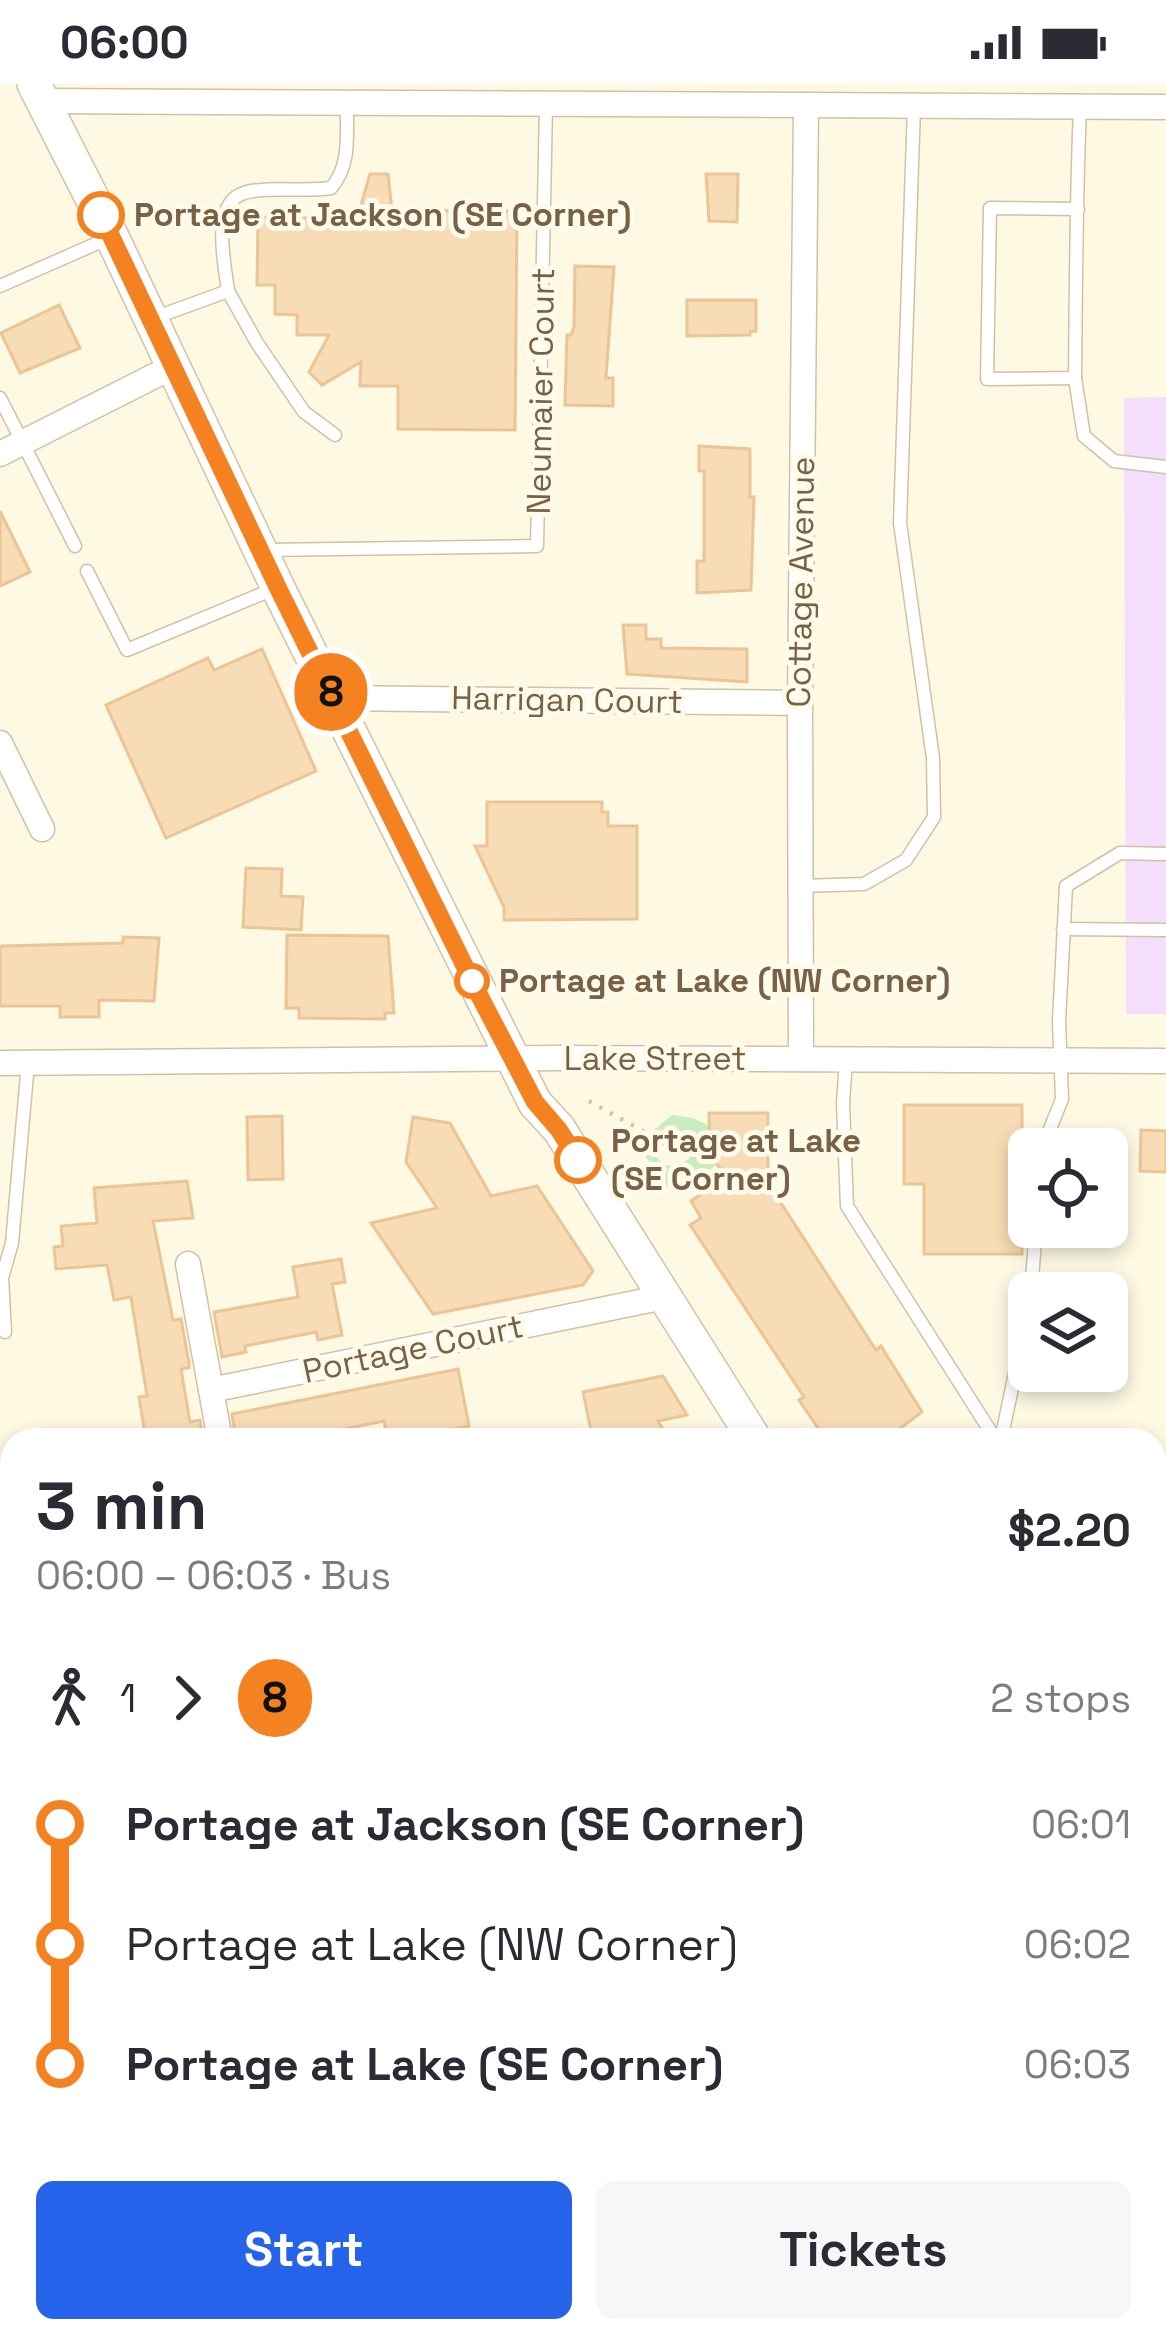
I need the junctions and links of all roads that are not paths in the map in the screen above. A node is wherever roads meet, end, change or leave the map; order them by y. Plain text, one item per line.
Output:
1 (38, 92) edge
2 (582, 94) edge
3 (347, 102) junction
4 (546, 104) junction
5 (806, 105) junction
6 (914, 106) junction
7 (1166, 107) edge
8 (1080, 108) junction
9 (1078, 208) junction
10 (112, 237) junction
11 (0, 286) edge
12 (228, 291) junction
13 (150, 319) junction
14 (174, 366) junction
15 (1075, 378) junction
16 (0, 398) edge
17 (335, 435) dead end
18 (11, 448) edge
19 (1166, 467) edge
20 (75, 546) dead end
21 (260, 550) junction
22 (86, 571) dead end
23 (278, 588) junction
24 (334, 698) junction
25 (800, 703) junction
26 (0, 743) edge
27 (42, 829) dead end
28 (1166, 854) edge
29 (801, 886) junction
30 (1063, 929) junction
31 (1166, 930) edge
32 (512, 1058) junction
33 (801, 1059) junction
34 (1059, 1059) junction
35 (846, 1060) junction
36 (1166, 1061) edge
37 (28, 1062) junction
38 (0, 1063) edge
39 (1050, 1128) edge
40 (188, 1264) dead end
41 (664, 1298) junction
42 (4, 1331) dead end
43 (211, 1390) junction
44 (1010, 1392) edge
45 (218, 1428) edge
46 (747, 1428) edge
47 (991, 1428) edge
48 (1002, 1428) edge

1 - 3 street
1 - 10 main road
2 - 4 street
2 - 5 street
3 - 4 street
3 - 12 lane
4 - 21 lane, Neumaier Court
5 - 6 street
5 - 25 street, Cottage Avenue
6 - 8 street
6 - 29 lane
7 - 8 street
8 - 9 lane
9 - 15 lane
9 - 15 lane
10 - 11 lane
10 - 13 main road
12 - 13 lane
12 - 17 lane
13 - 14 main road
14 - 18 street
14 - 21 main road
15 - 19 lane
16 - 18 lane
18 - 20 lane
21 - 23 main road
22 - 23 lane
23 - 24 main road
24 - 25 street, Harrigan Court
24 - 32 main road
25 - 29 street, Cottage Avenue
26 - 27 street
28 - 30 lane
29 - 33 street, Cottage Avenue
30 - 31 lane
30 - 34 lane
32 - 33 street, Lake Street
32 - 37 street, Lake Street
32 - 41 main road
33 - 35 street, Lake Street
34 - 35 street, Lake Street
34 - 36 street, Lake Street
34 - 39 lane
35 - 47 lane
37 - 38 street, Lake Street
37 - 42 lane
40 - 43 street
41 - 43 street, Portage Court
41 - 46 main road
43 - 45 street
44 - 48 lane

